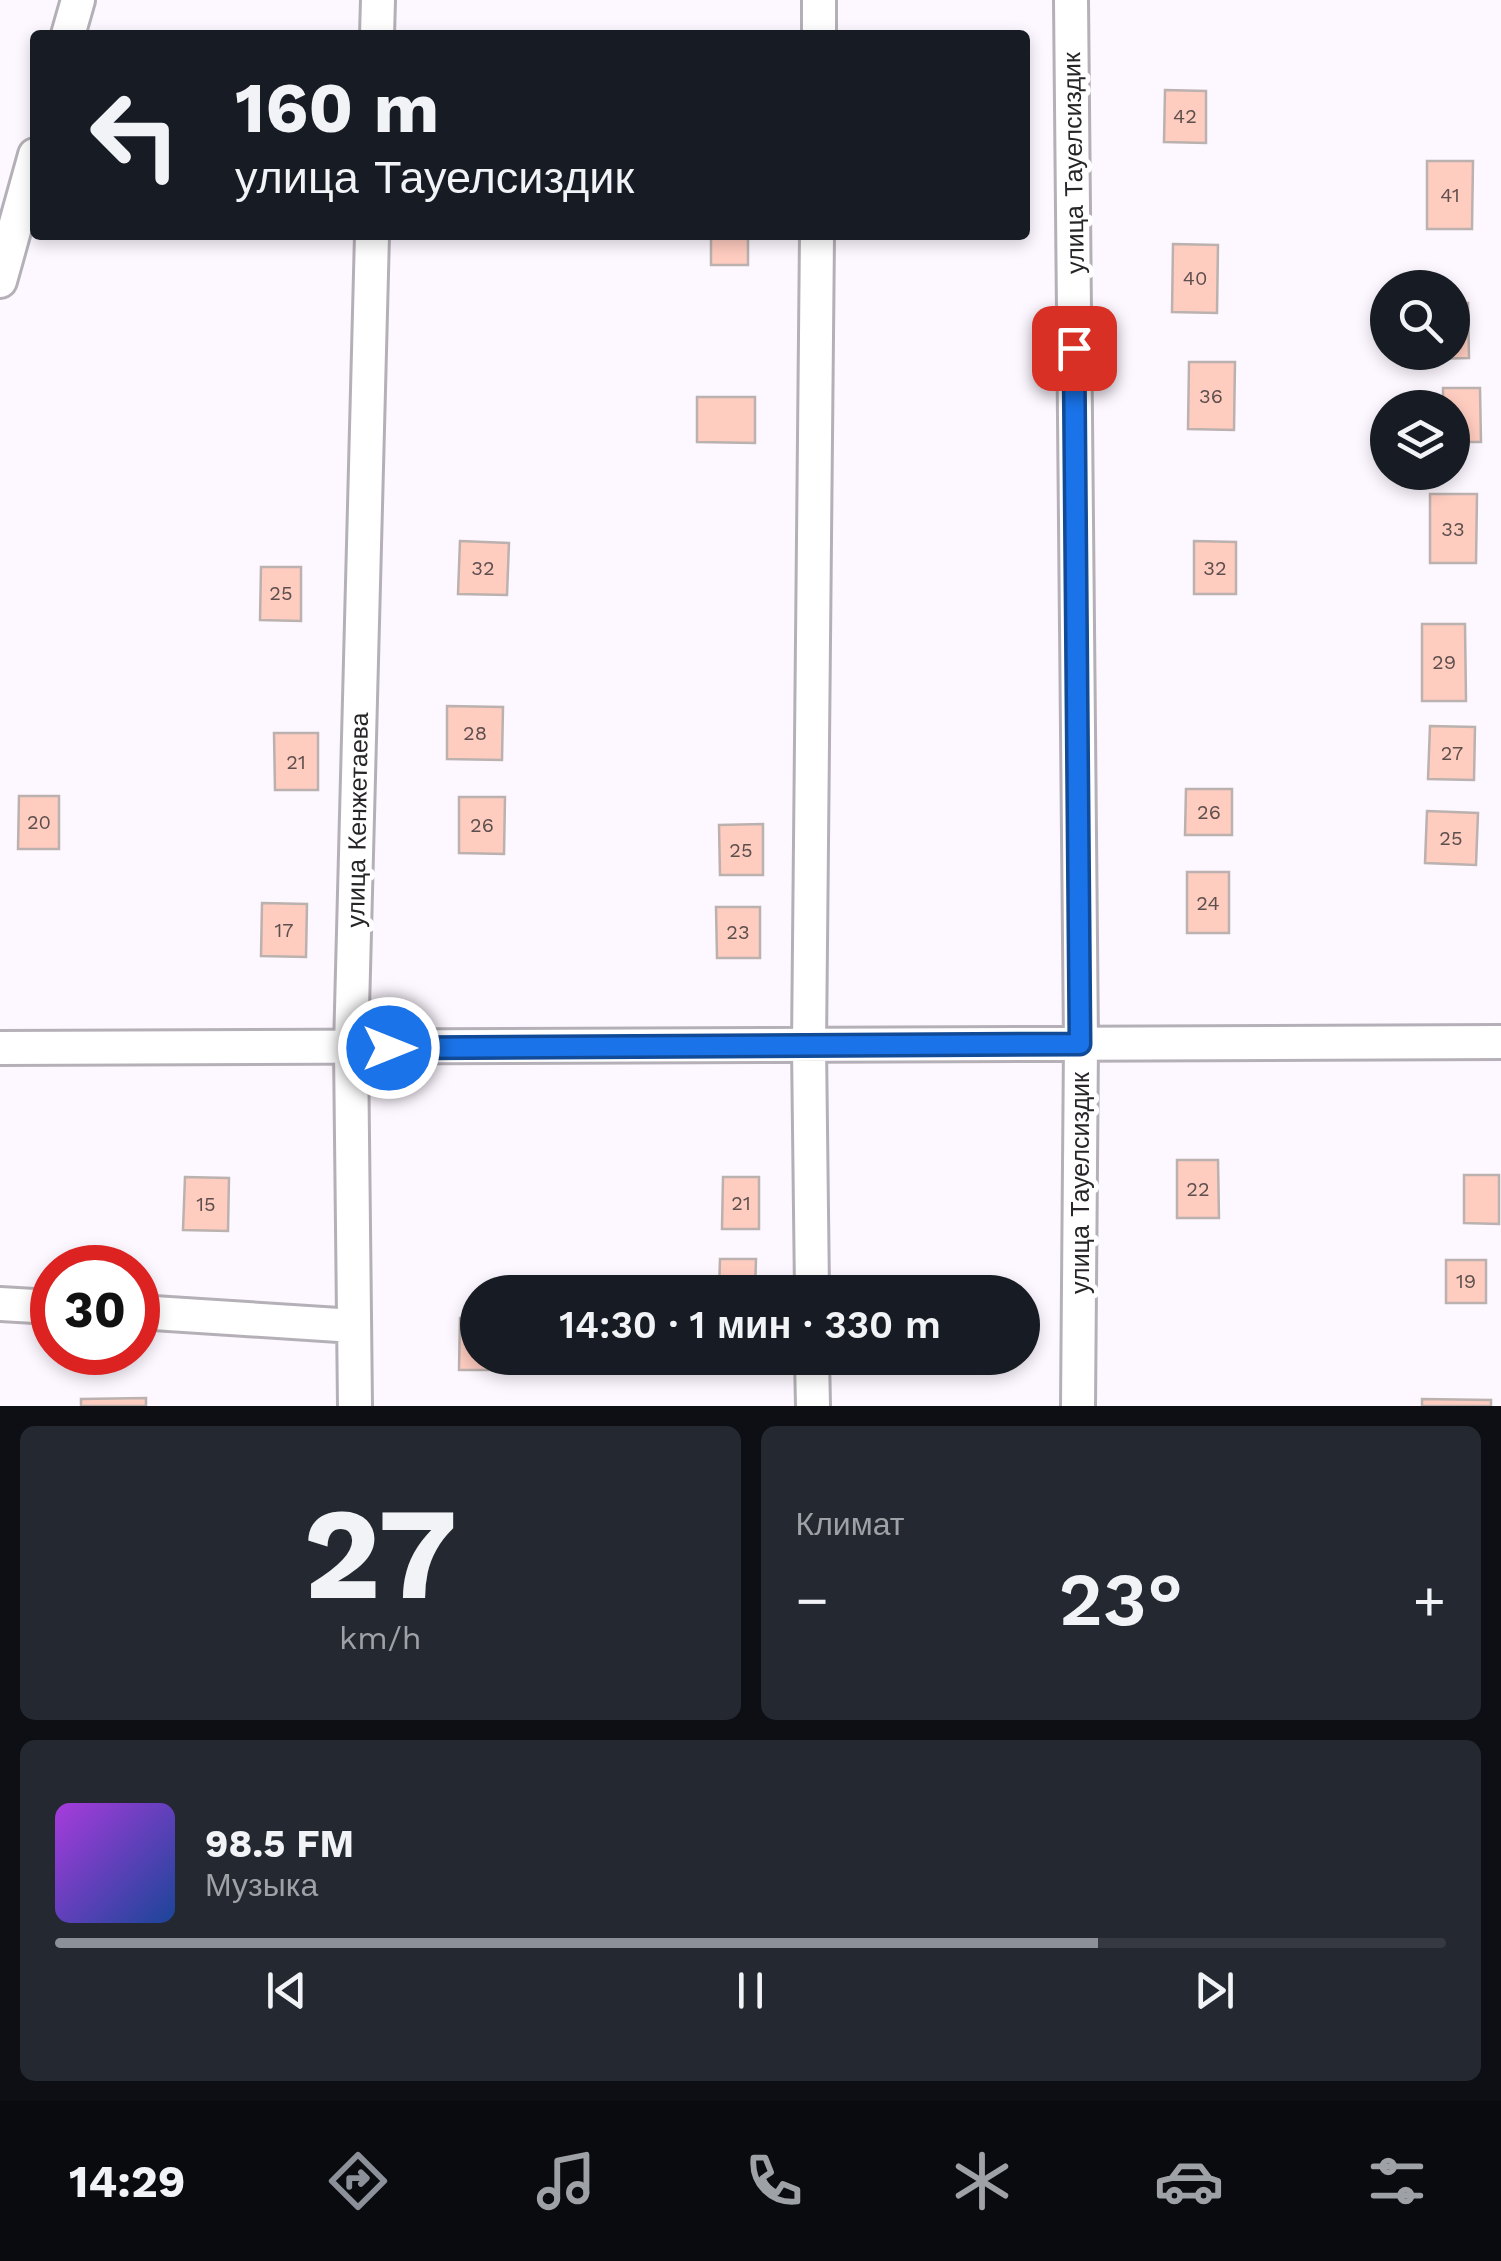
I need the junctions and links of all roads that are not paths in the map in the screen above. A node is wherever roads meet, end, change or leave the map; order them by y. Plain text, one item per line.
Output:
1 (78, 0) edge
2 (378, 0) edge
3 (820, 0) edge
4 (1072, 0) edge
5 (69, 30) edge
6 (377, 30) edge
7 (819, 30) edge
8 (30, 172) edge
9 (372, 240) edge
10 (817, 240) edge
11 (0, 281) edge
12 (1501, 1042) edge
13 (1080, 1044) junction
14 (809, 1046) junction
15 (0, 1048) edge
16 (351, 1048) junction
17 (812, 1275) edge
18 (0, 1304) edge
19 (30, 1306) edge
20 (160, 1313) edge
21 (354, 1326) junction
22 (812, 1375) edge
23 (355, 1406) edge
24 (813, 1406) edge
25 (1078, 1406) edge

1 - 5 street
2 - 6 street
3 - 7 street
4 - 13 street, улица Тауелсиздик
8 - 11 street
9 - 16 street, улица Кенжетаева
10 - 14 street
12 - 13 street
13 - 14 street
13 - 25 street, улица Тауелсиздик
14 - 16 street
14 - 17 street
15 - 16 street
16 - 21 street, улица Кенжетаева
18 - 19 street
20 - 21 street
21 - 23 street, улица Кенжетаева
22 - 24 street

